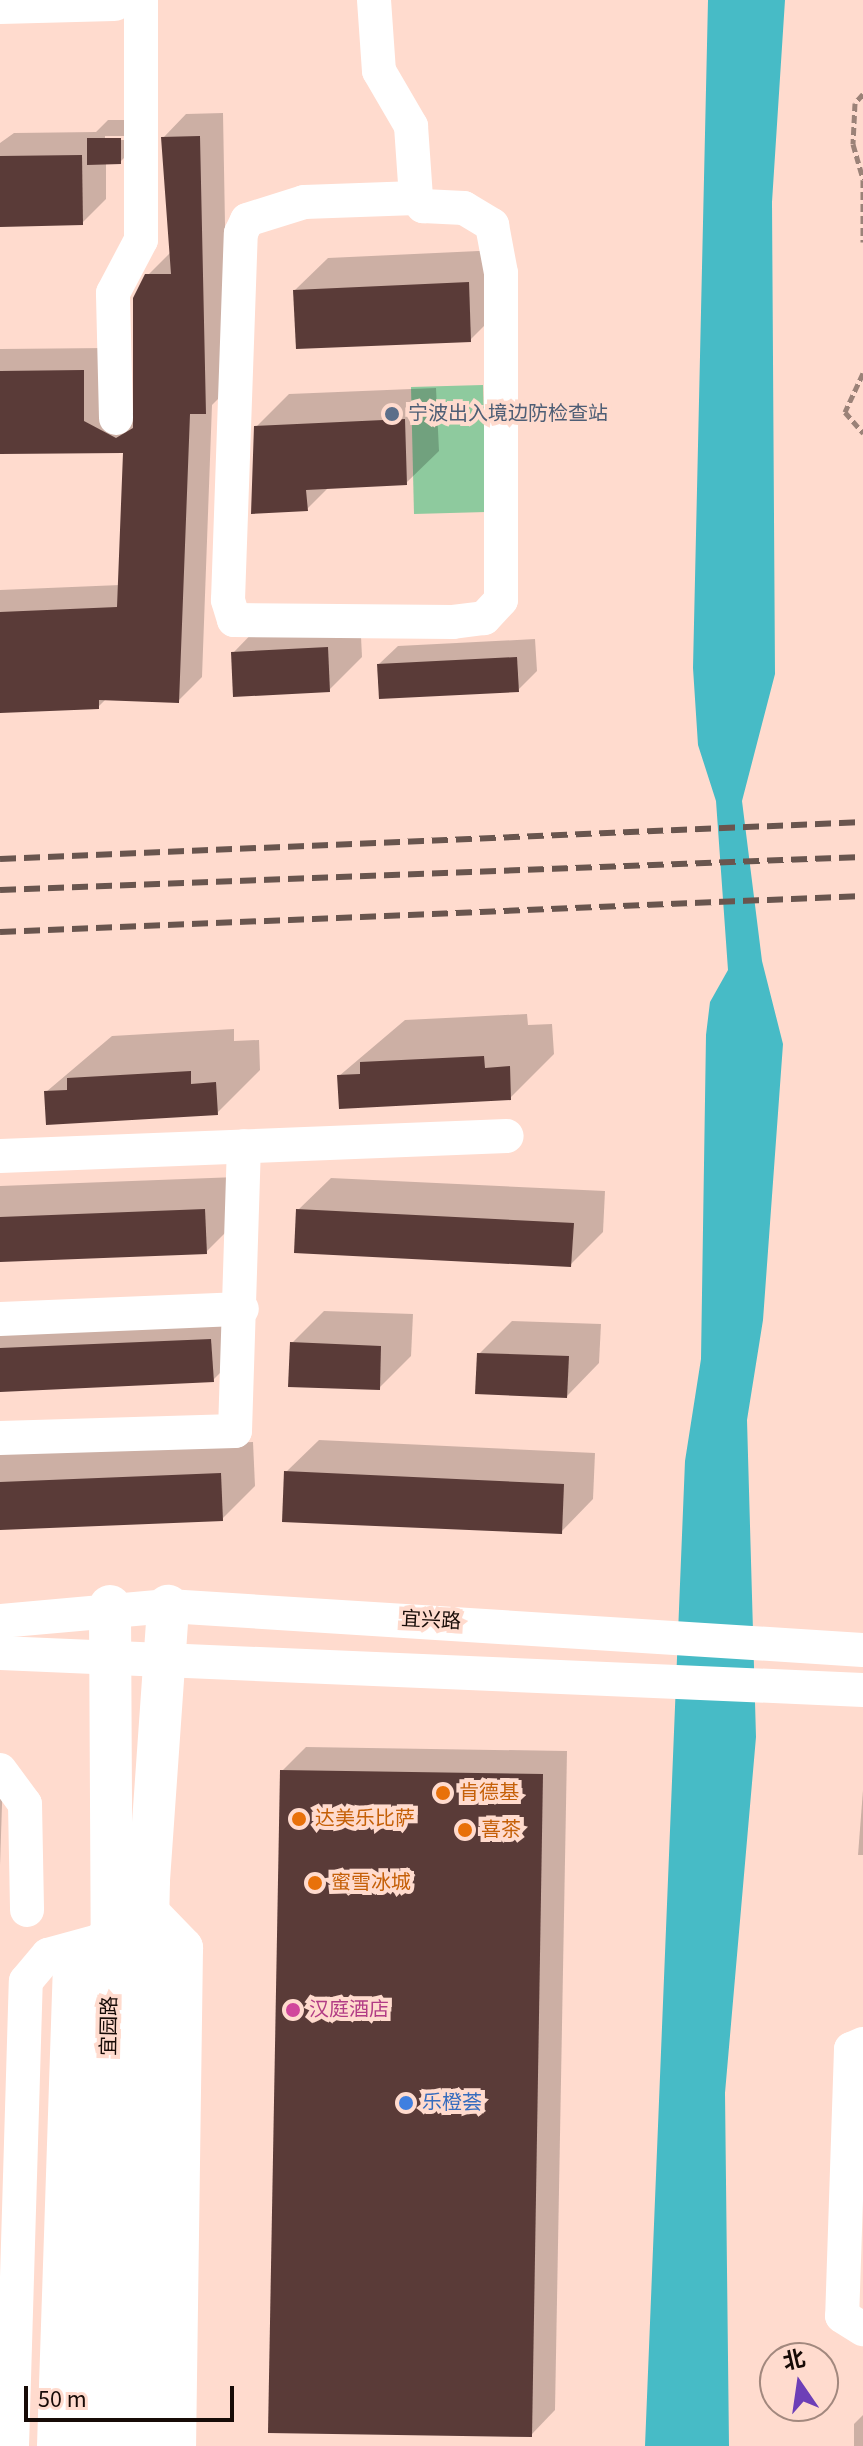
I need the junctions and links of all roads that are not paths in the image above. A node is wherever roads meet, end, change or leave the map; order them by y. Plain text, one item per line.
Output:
1 (76, 0) edge
2 (114, 0) edge
3 (141, 0) edge
4 (374, 0) edge
5 (0, 3) edge
6 (416, 198) junction
7 (116, 418) dead end
8 (507, 1136) dead end
9 (244, 1146) junction
10 (0, 1156) edge
11 (242, 1309) junction
12 (0, 1319) edge
13 (0, 1438) edge
14 (110, 1606) junction
15 (168, 1606) junction
16 (0, 1621) edge
17 (863, 1650) edge
18 (0, 1653) edge
19 (109, 1656) junction
20 (163, 1658) junction
21 (863, 1690) edge
22 (0, 1770) edge
23 (27, 1910) dead end
24 (148, 1913) junction
25 (110, 1937) junction
26 (863, 2044) edge
27 (863, 2329) edge
28 (12, 2446) edge
29 (58, 2446) edge
30 (99, 2446) edge
31 (135, 2446) edge
32 (175, 2446) edge

1 - 2 main road
1 - 5 main road
3 - 7 street
4 - 6 street
6 - 6 street
8 - 9 street
9 - 10 street
9 - 11 street
11 - 12 street
11 - 13 street
14 - 15 street, 宜兴路
14 - 16 street, 宜兴路
14 - 19 main road, 宜园路
15 - 17 street, 宜兴路
15 - 20 main road, 宜园路
18 - 19 street
19 - 20 street
19 - 25 main road, 宜园路
20 - 21 street
20 - 24 main road, 宜园路
22 - 23 street
24 - 31 main road, 宜园路
24 - 32 main road
25 - 28 street
25 - 29 main road
25 - 30 main road, 宜园路
26 - 27 street

